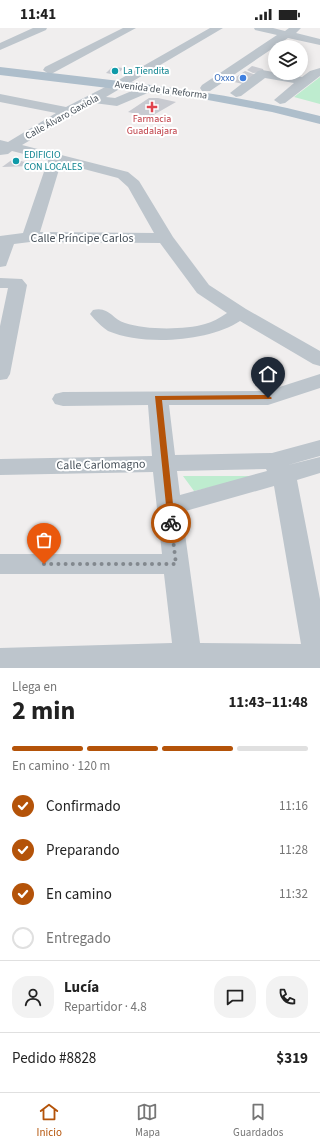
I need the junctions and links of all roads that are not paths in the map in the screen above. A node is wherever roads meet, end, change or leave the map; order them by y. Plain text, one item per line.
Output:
1 (42, 28) edge
2 (131, 28) edge
3 (218, 28) edge
4 (259, 28) edge
5 (292, 31) edge
6 (0, 35) edge
7 (22, 38) junction
8 (320, 42) edge
9 (0, 47) edge
10 (0, 65) edge
11 (49, 70) junction
12 (0, 72) edge
13 (320, 72) edge
14 (304, 81) junction
15 (124, 82) junction
16 (206, 88) junction
17 (146, 89) junction
18 (236, 93) junction
19 (0, 98) edge
20 (94, 98) junction
21 (280, 100) junction
22 (320, 110) edge
23 (68, 112) junction
24 (320, 120) edge
25 (3, 148) edge
26 (56, 157) junction
27 (30, 237) junction
28 (165, 238) junction
29 (3, 241) edge
30 (0, 262) edge
31 (9, 283) edge
32 (239, 313) junction
33 (100, 314) dead end
34 (320, 360) edge
35 (0, 374) edge
36 (320, 381) edge
37 (158, 398) junction
38 (63, 399) dead end
39 (320, 448) edge
40 (164, 464) junction
41 (320, 464) edge
42 (0, 467) edge
43 (278, 468) junction
44 (169, 507) junction
45 (0, 564) edge
46 (176, 564) junction
47 (319, 660) edge
48 (0, 661) edge
49 (188, 662) edge

1 - 7 street
2 - 11 street
3 - 15 street, Calle Álvaro Gaxiola
4 - 5 street
5 - 8 street
5 - 16 street
6 - 7 street
7 - 9 street
10 - 11 main road, Avenida de la Reforma
11 - 15 main road, Avenida de la Reforma
12 - 15 main road, Avenida de la Reforma
13 - 14 street
14 - 18 street
14 - 21 street
15 - 16 main road, Avenida de la Reforma
15 - 17 main road, Avenida de la Reforma
15 - 20 street, Calle Álvaro Gaxiola
16 - 18 main road, Avenida de la Reforma
17 - 20 street
17 - 24 main road, Avenida de la Reforma
18 - 21 main road, Avenida de la Reforma
19 - 23 street
20 - 23 street, Calle Álvaro Gaxiola
21 - 22 main road, Avenida de la Reforma
23 - 25 street, Calle Álvaro Gaxiola
25 - 26 street
26 - 27 street
26 - 28 street
27 - 28 street, Calle Príncipe Carlos
27 - 29 street, Calle Príncipe Carlos
28 - 32 street
29 - 30 street
31 - 35 street
32 - 33 street
32 - 34 street
36 - 37 street
37 - 38 street
37 - 40 street
39 - 43 street, Calle Carlomagno
40 - 42 street, Calle Carlomagno
40 - 43 street, Calle Carlomagno
40 - 44 street
41 - 43 street, Calle Carlomagno
43 - 44 street, Calle Carlomagno
43 - 47 street
44 - 46 street
45 - 46 street
46 - 49 street
47 - 49 street
48 - 49 street

